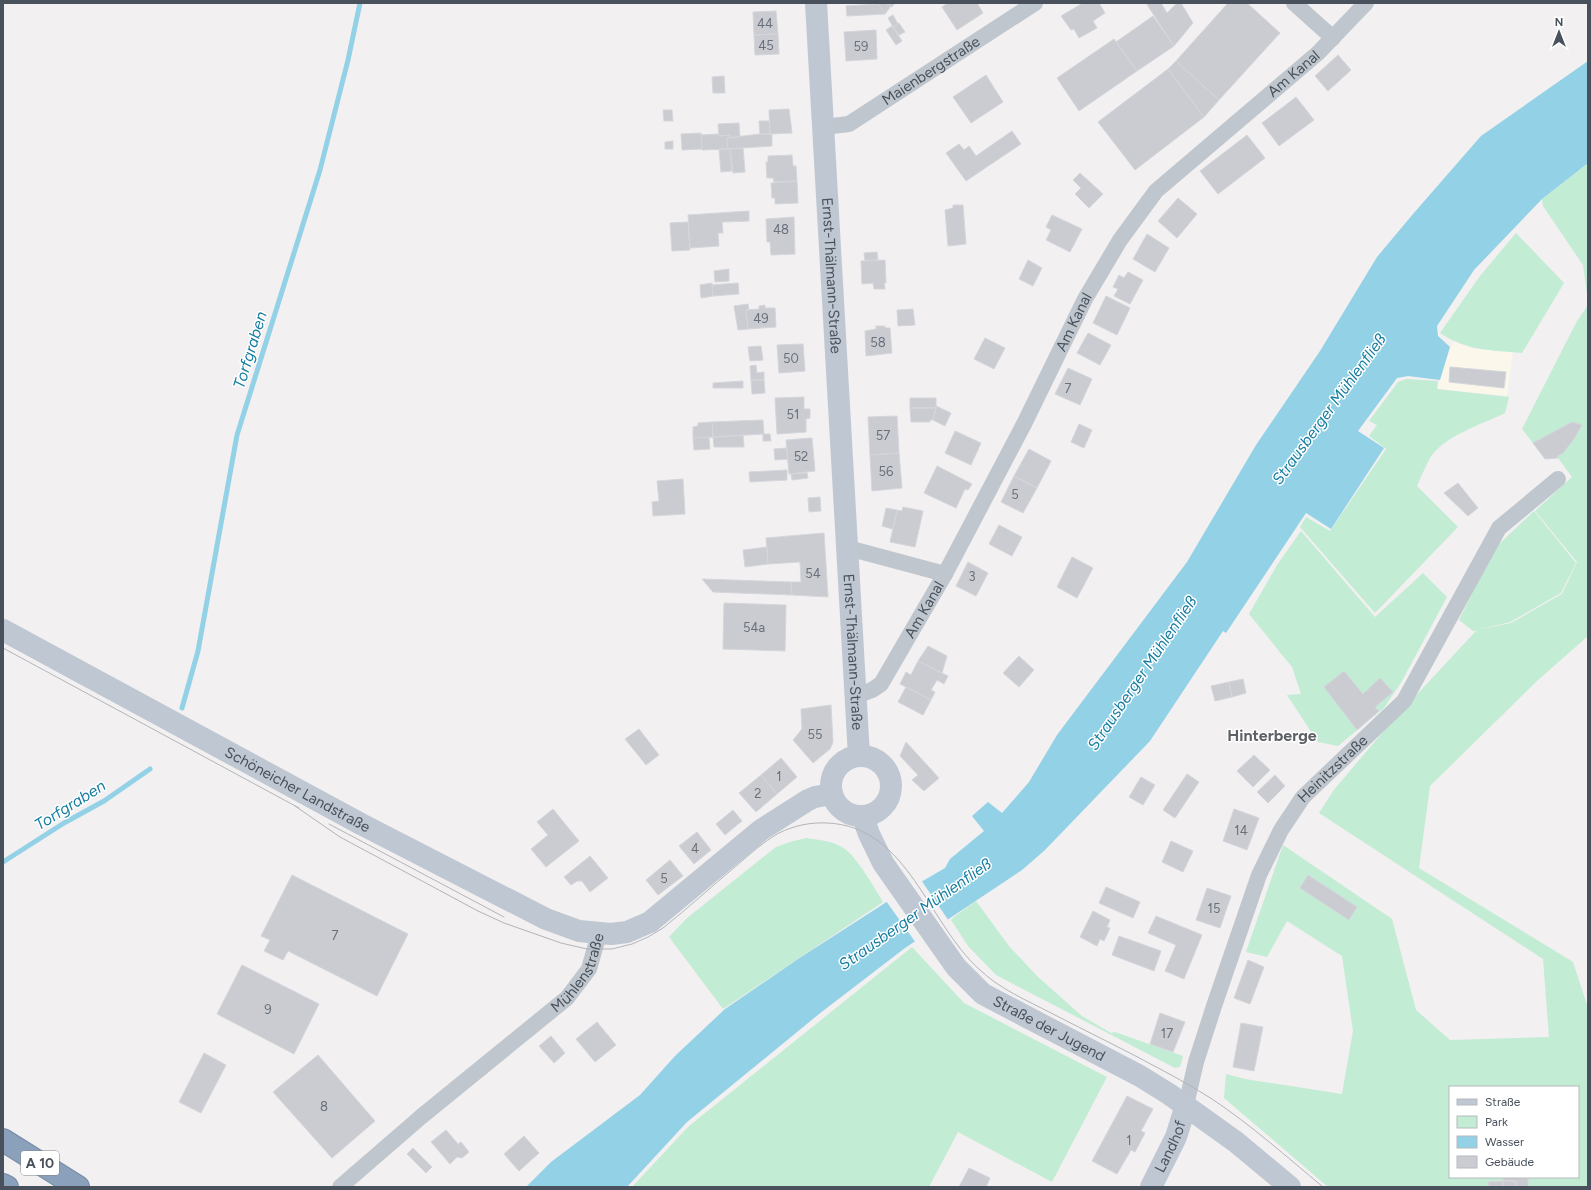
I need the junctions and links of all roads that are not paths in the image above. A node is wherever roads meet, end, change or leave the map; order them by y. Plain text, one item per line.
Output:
1 (816, 3) edge
2 (1035, 3) edge
3 (1294, 3) edge
4 (1366, 3) edge
5 (1333, 38) junction
6 (823, 127) junction
7 (1558, 479) dead end
8 (848, 548) junction
9 (945, 574) junction
10 (3, 630) edge
11 (856, 696) junction
12 (859, 756) junction
13 (832, 794) junction
14 (863, 816) junction
15 (599, 934) junction
16 (1186, 1105) junction
17 (3, 1140) edge
18 (3, 1185) edge
19 (7, 1187) edge
20 (78, 1187) edge
21 (340, 1187) edge
22 (1151, 1187) edge
23 (1290, 1187) edge

1 - 6 main road, Ernst-Thälmann-Straße
2 - 6 street, Maienbergstraße
3 - 5 street
4 - 5 street, Am Kanal
5 - 9 street, Am Kanal
6 - 8 main road, Ernst-Thälmann-Straße
7 - 16 street, Heinitzstraße
8 - 9 street, Ernst-Thälmann-Straße
8 - 11 main road, Ernst-Thälmann-Straße
9 - 11 street, Am Kanal
10 - 15 main road, Schöneicher Landstraße
11 - 12 main road, Ernst-Thälmann-Straße
12 - 13 main road
12 - 14 main road
13 - 14 main road
13 - 15 main road, Mühlenstraße
14 - 16 main road, Straße der Jugend
15 - 21 street, Mühlenstraße
16 - 22 main road, Landhof
16 - 23 main road, Straße der Jugend
17 - 20 highway, A 10
18 - 19 highway, A 10

